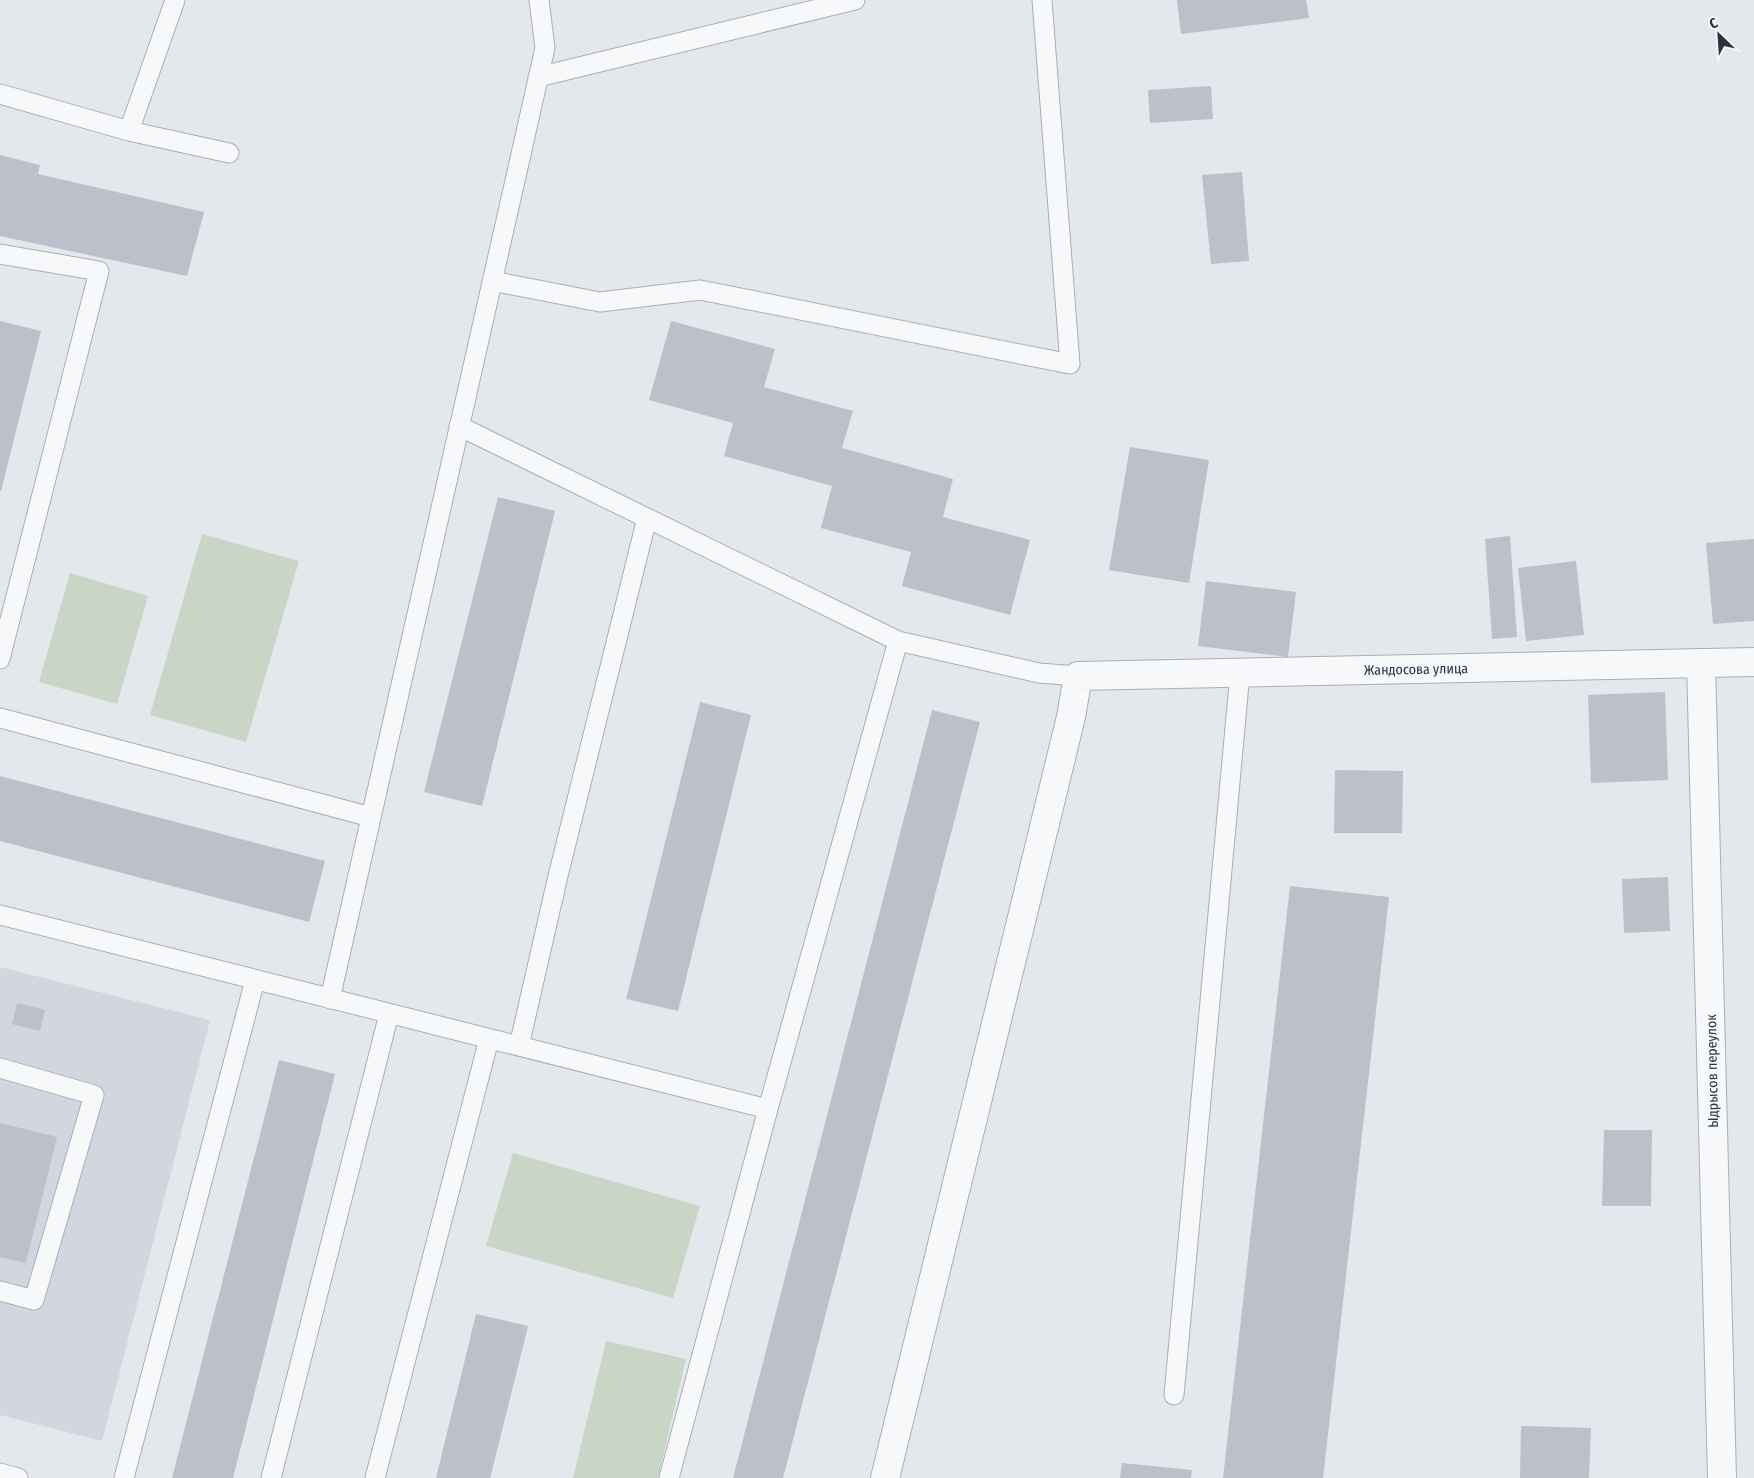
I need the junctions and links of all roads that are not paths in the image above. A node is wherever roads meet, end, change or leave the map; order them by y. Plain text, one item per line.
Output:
1 (175, 0) edge
2 (539, 0) edge
3 (855, 0) edge
4 (1042, 0) edge
5 (538, 78) junction
6 (0, 94) edge
7 (129, 131) junction
8 (229, 153) dead end
9 (0, 254) edge
10 (492, 280) junction
11 (459, 426) junction
12 (647, 518) junction
13 (898, 641) junction
14 (0, 660) edge
15 (1754, 662) edge
16 (1701, 664) junction
17 (1240, 673) junction
18 (1078, 676) junction
19 (0, 718) edge
20 (371, 816) junction
21 (0, 916) edge
22 (256, 980) junction
23 (330, 999) junction
24 (389, 1014) junction
25 (489, 1039) junction
26 (519, 1046) junction
27 (0, 1068) edge
28 (768, 1109) junction
29 (0, 1291) edge
30 (1174, 1394) dead end
31 (0, 1473) edge
32 (18, 1478) edge
33 (124, 1478) edge
34 (271, 1478) edge
35 (375, 1478) edge
36 (669, 1478) edge
37 (885, 1478) edge
38 (1722, 1478) edge

1 - 7 lane
2 - 5 lane
3 - 5 lane
4 - 10 lane
5 - 10 lane
6 - 7 lane
7 - 8 lane
9 - 14 lane
10 - 11 lane
11 - 12 lane
11 - 20 lane
12 - 13 lane
12 - 26 lane
13 - 18 lane
13 - 28 lane
15 - 16 street, Жандосова улица
16 - 17 street, Жандосова улица
16 - 38 street, Ыдрысов переулок
17 - 18 street, Жандосова улица
17 - 30 lane
18 - 37 street
19 - 20 lane
20 - 23 lane
21 - 22 lane
22 - 23 lane
22 - 33 lane
23 - 24 lane
24 - 25 lane
24 - 34 lane
25 - 26 lane
25 - 35 lane
26 - 28 lane
27 - 29 lane
28 - 36 lane
31 - 32 lane

